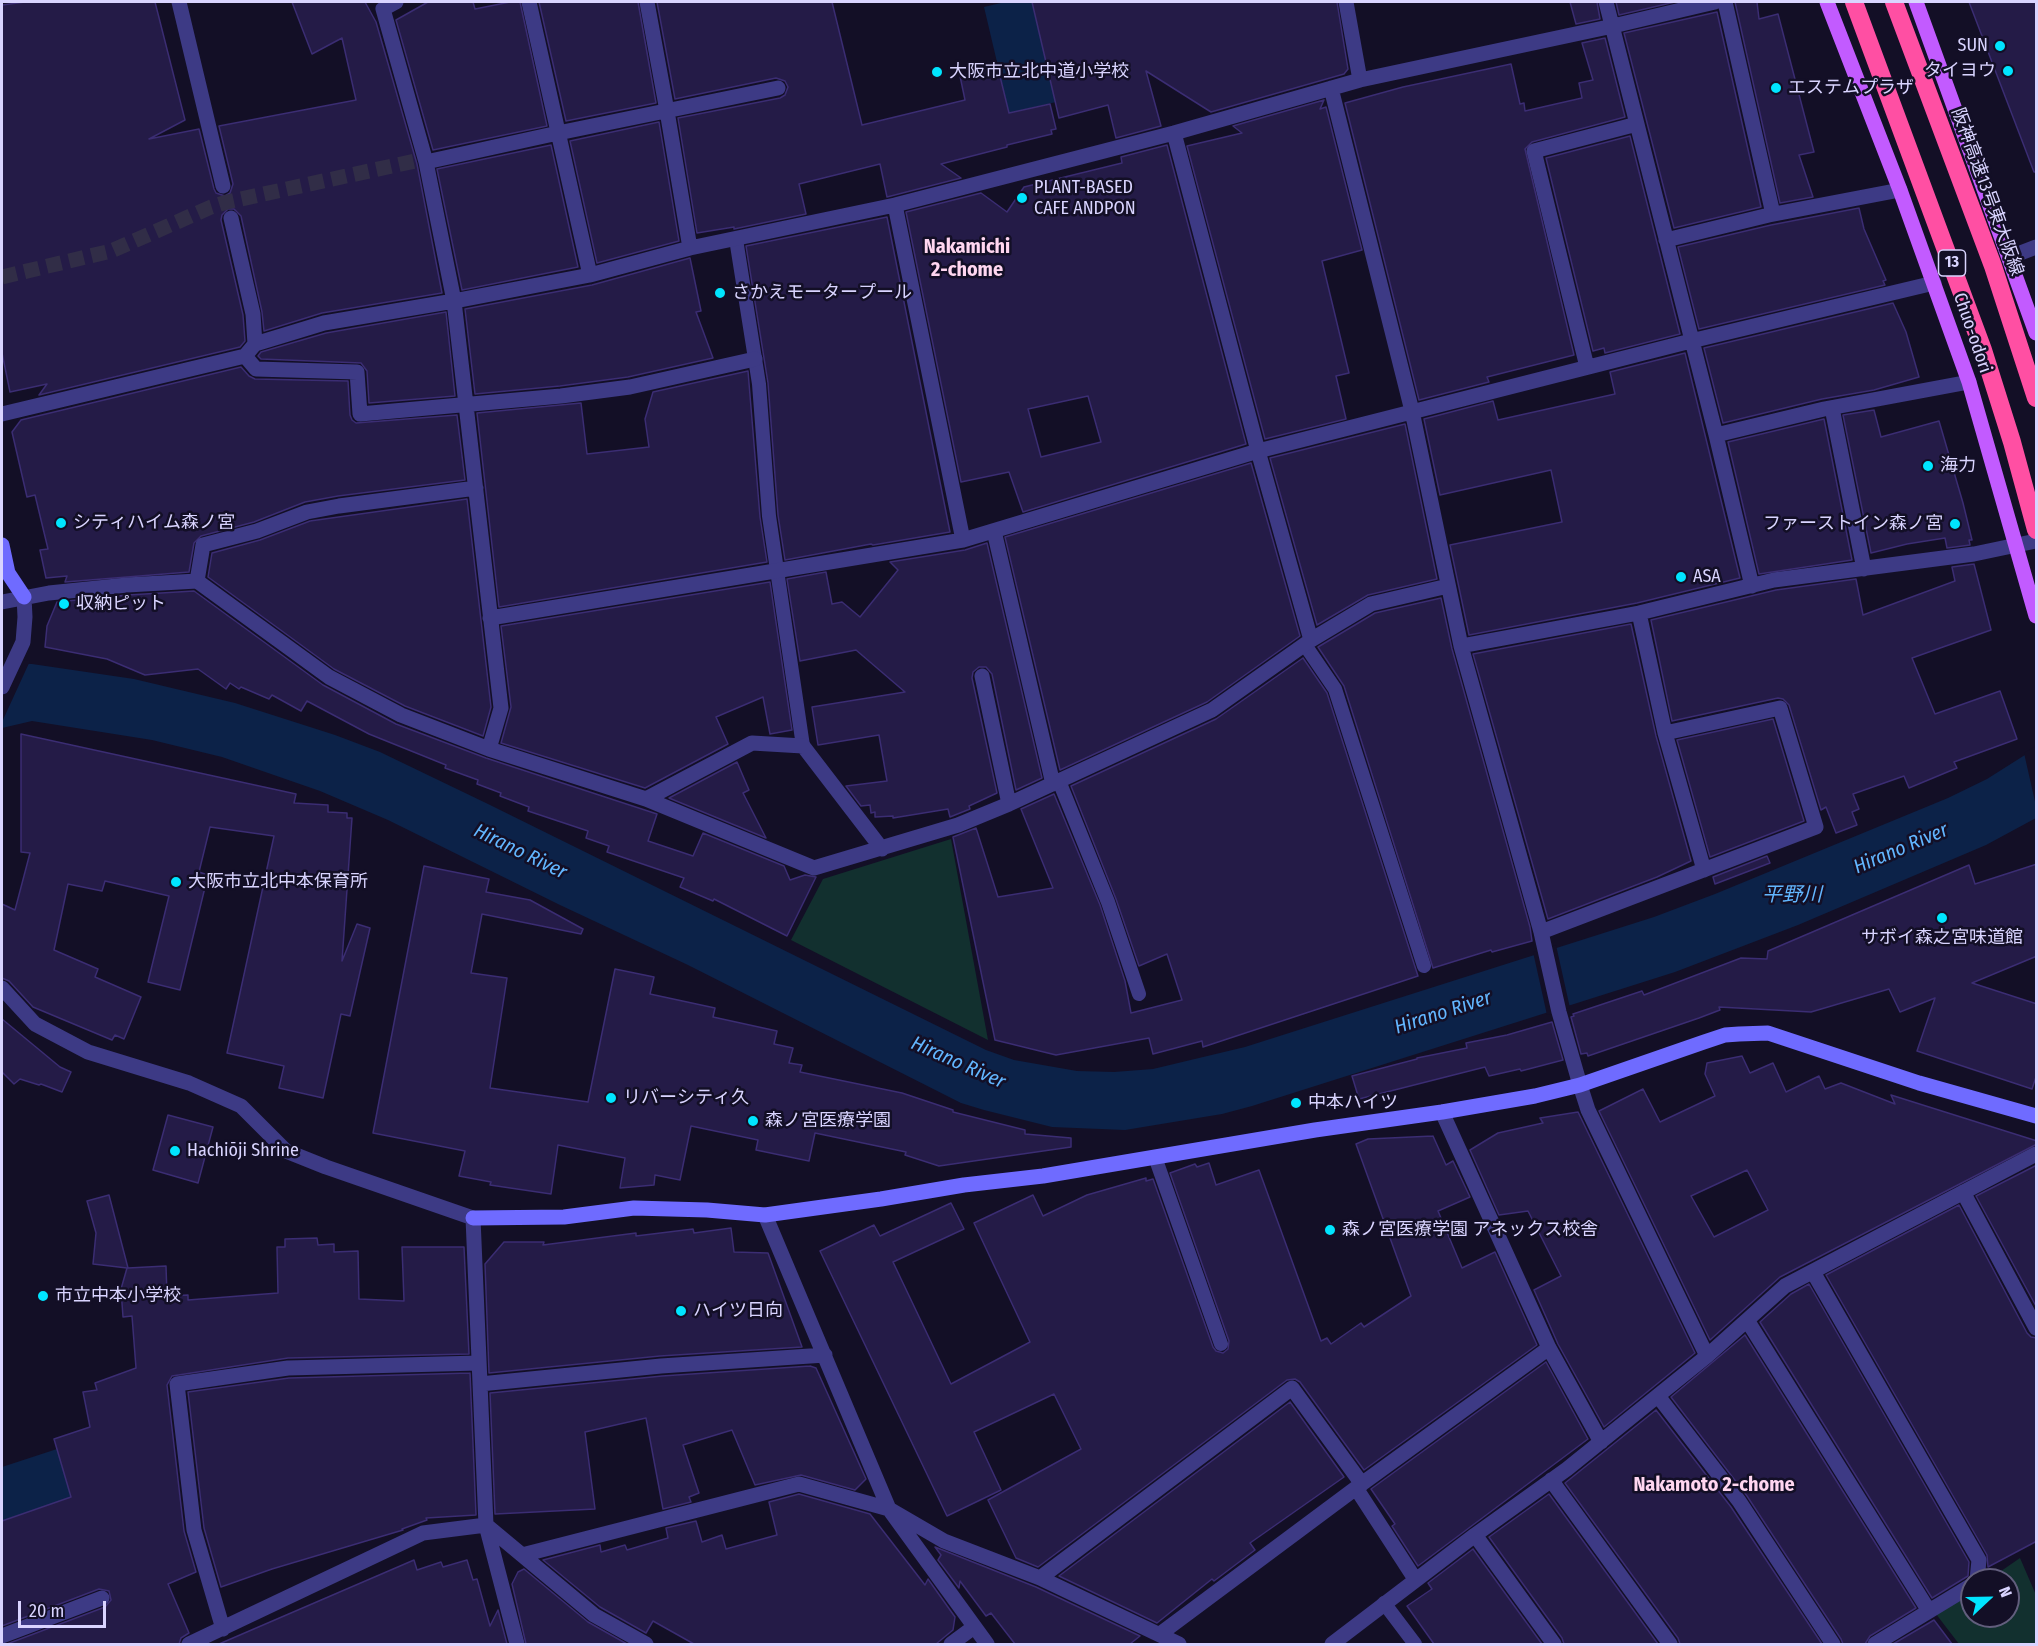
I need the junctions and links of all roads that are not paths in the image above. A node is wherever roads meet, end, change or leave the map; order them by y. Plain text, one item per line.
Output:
1 (179, 2) edge
2 (396, 2) edge
3 (529, 2) edge
4 (647, 2) edge
5 (1346, 2) edge
6 (1606, 2) edge
7 (1715, 2) edge
8 (1725, 2) edge
9 (1827, 2) edge
10 (1854, 2) edge
11 (1894, 2) edge
12 (1916, 2) edge
13 (1612, 26) junction
14 (1360, 80) junction
15 (778, 88) dead end
16 (1331, 88) junction
17 (667, 111) junction
18 (1637, 124) junction
19 (558, 133) junction
20 (1174, 134) junction
21 (426, 162) junction
22 (223, 186) dead end
23 (1900, 190) junction
24 (895, 206) junction
25 (1773, 214) junction
26 (231, 218) dead end
27 (736, 239) junction
28 (1666, 240) junction
29 (2037, 247) edge
30 (690, 248) junction
31 (2010, 257) junction
32 (590, 275) junction
33 (1934, 283) junction
34 (454, 301) junction
35 (2037, 333) edge
36 (1690, 341) junction
37 (250, 350) junction
38 (755, 358) junction
39 (1587, 367) junction
40 (1969, 382) junction
41 (2037, 398) edge
42 (466, 405) junction
43 (1832, 408) junction
44 (1412, 411) junction
45 (2, 414) edge
46 (1716, 435) junction
47 (1257, 451) junction
48 (476, 488) junction
49 (2037, 530) edge
50 (994, 531) junction
51 (963, 540) junction
52 (2037, 541) edge
53 (2, 545) edge
54 (2017, 546) junction
55 (1864, 569) junction
56 (777, 572) junction
57 (197, 580) junction
58 (1448, 586) junction
59 (1752, 586) junction
60 (24, 597) junction
61 (2, 602) edge
62 (1639, 613) junction
63 (2037, 616) edge
64 (490, 618) junction
65 (1308, 642) junction
66 (1461, 646) junction
67 (982, 676) dead end
68 (2, 687) edge
69 (1665, 733) junction
70 (803, 746) junction
71 (489, 749) junction
72 (1056, 782) junction
73 (646, 800) junction
74 (1009, 804) junction
75 (882, 849) junction
76 (1704, 870) junction
77 (1542, 937) junction
78 (1424, 966) dead end
79 (2, 988) edge
80 (1139, 994) dead end
81 (1581, 1085) junction
82 (1442, 1112) junction
83 (2037, 1116) edge
84 (2037, 1154) edge
85 (1155, 1157) junction
86 (1963, 1192) junction
87 (765, 1215) junction
88 (473, 1218) junction
89 (1813, 1272) junction
90 (1747, 1320) junction
91 (2037, 1328) edge
92 (1221, 1344) dead end
93 (1549, 1348) junction
94 (825, 1355) junction
95 (1707, 1356) junction
96 (479, 1363) junction
97 (480, 1384) junction
98 (1658, 1396) junction
99 (1600, 1442) junction
100 (1551, 1480) junction
101 (1359, 1486) junction
102 (889, 1509) junction
103 (486, 1525) junction
104 (1475, 1534) junction
105 (522, 1555) junction
106 (1978, 1568) edge
107 (1040, 1578) junction
108 (1415, 1579) junction
109 (1960, 1592) edge
110 (102, 1598) dead end
111 (1384, 1603) junction
112 (1929, 1611) junction
113 (974, 1627) junction
114 (223, 1629) junction
115 (1160, 1634) junction
116 (2, 1636) edge
117 (189, 1644) edge
118 (517, 1644) edge
119 (646, 1644) edge
120 (951, 1644) edge
121 (987, 1644) edge
122 (1179, 1644) edge
123 (1332, 1644) edge
124 (1415, 1644) edge
125 (1554, 1644) edge
126 (1671, 1644) edge
127 (1833, 1644) edge
128 (1875, 1644) edge

1 - 22 street
2 - 21 street
3 - 19 street
4 - 17 street
5 - 14 street
6 - 13 street
7 - 13 street
8 - 25 street
9 - 23 main road, Chuo-odori
10 - 49 highway, 13
11 - 41 highway, 阪神高速13号東大阪線 / 13
12 - 31 main road
13 - 14 street
13 - 18 street
14 - 16 street
15 - 17 street
16 - 20 street
16 - 44 street
17 - 19 street
17 - 30 street
18 - 28 street
18 - 39 street
19 - 21 street
19 - 32 street
20 - 24 street
20 - 47 street
21 - 34 street
23 - 25 street
23 - 33 main road, Chuo-odori
24 - 27 street
24 - 51 street
25 - 28 street
26 - 37 street
27 - 30 street
27 - 38 lane
28 - 36 street
29 - 31 street
30 - 32 street
31 - 35 main road
32 - 34 street
33 - 36 street
33 - 40 main road, Chuo-odori
34 - 37 street
34 - 42 street
36 - 39 street
36 - 46 street
37 - 42 street
37 - 45 street
38 - 42 street
38 - 56 lane
39 - 44 street
40 - 43 street
40 - 54 main road, Chuo-odori
42 - 48 street
43 - 46 street
43 - 55 street
44 - 47 street
44 - 58 street
46 - 59 street
47 - 50 street
47 - 65 street
48 - 57 street
48 - 64 street
50 - 51 street
50 - 72 street
51 - 56 street
52 - 54 street
53 - 60 street
54 - 55 street
54 - 63 main road, Chuo-odori
55 - 59 street
56 - 64 street
56 - 70 lane
57 - 60 street
57 - 71 street
58 - 65 street
58 - 66 street
59 - 62 street
60 - 61 street
60 - 68 street
62 - 66 street
62 - 69 street
64 - 71 street
65 - 72 street
65 - 78 lane
66 - 77 street
67 - 74 street
69 - 76 street
69 - 76 street
70 - 73 street
70 - 75 street
71 - 73 street
72 - 74 street
72 - 80 lane
73 - 75 street
74 - 75 street
76 - 77 street
77 - 81 street
79 - 88 street
81 - 82 street
81 - 83 street
81 - 95 street
82 - 85 street
82 - 93 street
84 - 86 street
85 - 87 street
85 - 92 lane
86 - 89 street
86 - 91 street
87 - 88 street
87 - 94 street
88 - 96 street
89 - 90 street
89 - 106 street
90 - 95 street
90 - 112 street
93 - 99 street
93 - 101 street
94 - 97 street
94 - 102 street
95 - 98 street
96 - 97 street
96 - 114 street
97 - 103 street
98 - 99 street
98 - 127 street
99 - 100 street
100 - 104 street
100 - 126 street
101 - 107 street
101 - 108 street
101 - 115 street
102 - 105 street
102 - 107 street
102 - 113 street
103 - 105 street
103 - 114 street
103 - 118 street
104 - 108 street
104 - 125 street
105 - 119 street
107 - 115 street
108 - 111 street
109 - 112 street
110 - 116 street
111 - 123 street
111 - 124 lane
112 - 128 street
113 - 120 street
113 - 121 street
114 - 117 street
115 - 122 street

